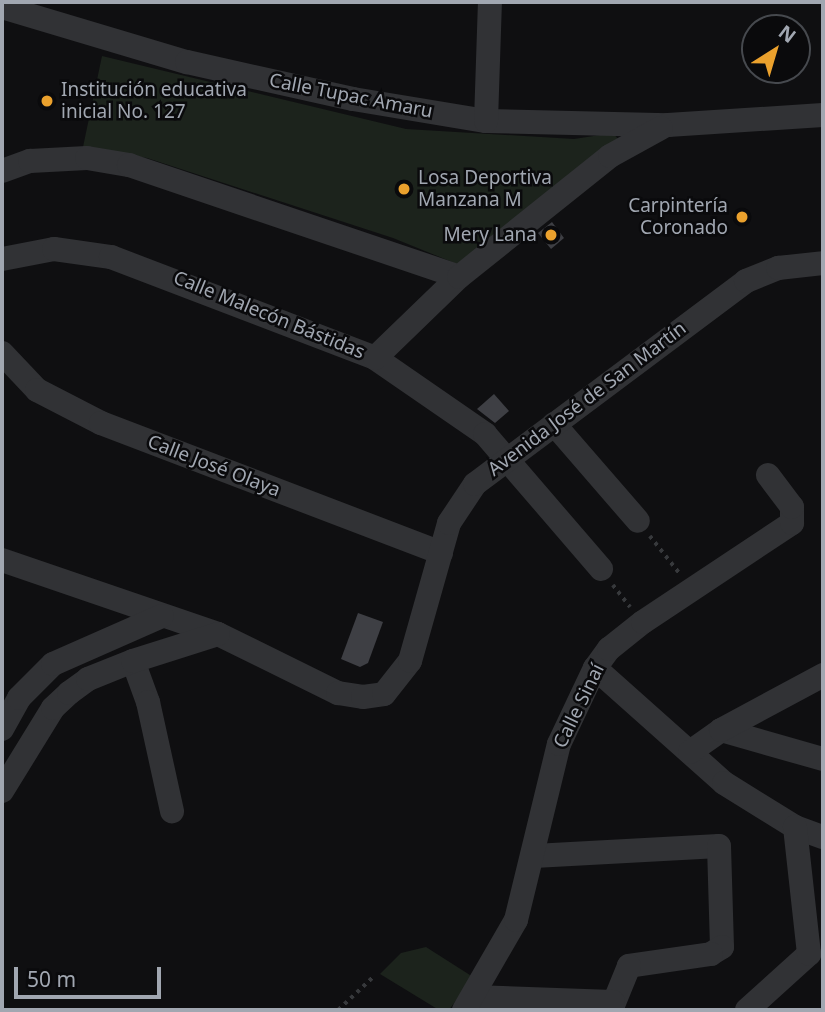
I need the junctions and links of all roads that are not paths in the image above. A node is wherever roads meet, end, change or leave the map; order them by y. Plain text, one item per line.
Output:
1 (490, 2) edge
2 (2, 7) edge
3 (823, 115) edge
4 (486, 121) junction
5 (668, 125) junction
6 (2, 171) edge
7 (2, 259) edge
8 (823, 263) edge
9 (459, 277) junction
10 (2, 353) edge
11 (374, 358) junction
12 (554, 424) junction
13 (508, 455) junction
14 (768, 475) dead end
15 (638, 521) road end
16 (441, 552) junction
17 (2, 561) edge
18 (600, 569) road end
19 (162, 616) junction
20 (218, 634) junction
21 (133, 661) junction
22 (596, 668) junction
23 (823, 675) edge
24 (2, 729) edge
25 (721, 730) junction
26 (690, 752) junction
27 (823, 759) edge
28 (2, 790) edge
29 (172, 811) dead end
30 (795, 827) junction
31 (823, 837) edge
32 (534, 856) junction
33 (469, 1004) edge
34 (612, 1006) edge
35 (747, 1010) edge

1 - 4 street
2 - 4 street, Calle Tupac Amaru
3 - 5 street, Calle Tupac Amaru
4 - 5 street, Calle Tupac Amaru
5 - 9 street
6 - 9 street
7 - 11 street, Calle Malecón Bástidas
8 - 12 street, Avenida José de San Martín
9 - 11 street
10 - 16 street, Calle José Olaya
11 - 13 street, Calle Malecón Bástidas
12 - 13 street, Avenida José de San Martín
12 - 15 street
13 - 16 street, Avenida José de San Martín
13 - 18 street, Calle Malecón Bástidas
14 - 22 street, Calle Sinaí
16 - 20 street, Avenida José de San Martín
17 - 19 street, Avenida José de San Martín
19 - 20 street, Avenida José de San Martín
19 - 24 street
20 - 21 street
21 - 28 street
21 - 29 street
22 - 26 street
22 - 32 street, Calle Sinaí
23 - 25 street
25 - 26 street
25 - 27 street
26 - 30 street
30 - 31 street
30 - 35 street
32 - 33 street, Calle Sinaí
32 - 34 street
33 - 34 street

